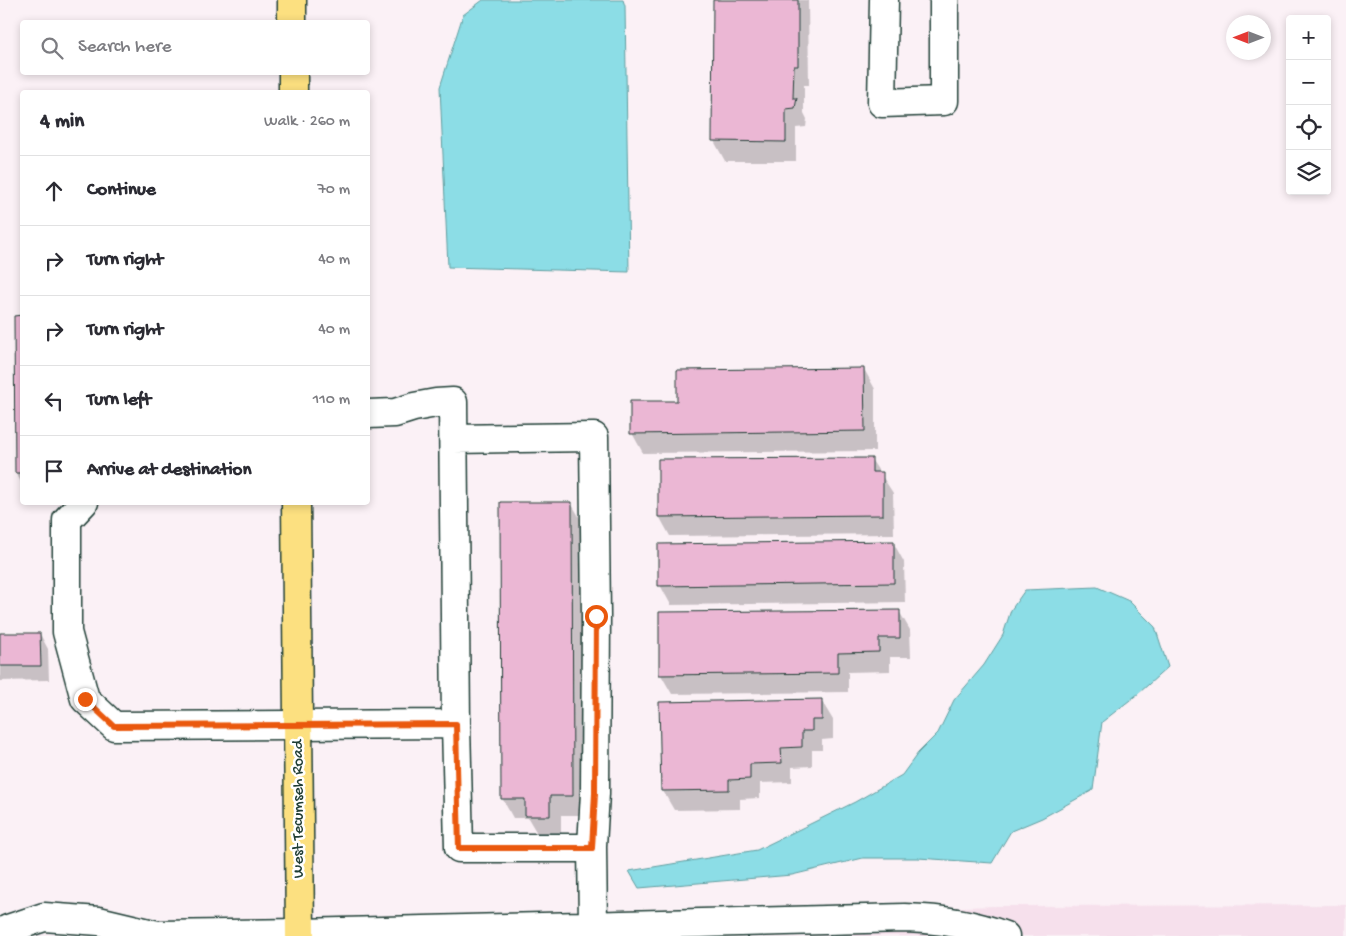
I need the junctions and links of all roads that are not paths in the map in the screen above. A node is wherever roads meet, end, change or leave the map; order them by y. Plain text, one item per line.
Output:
1 (292, 0) edge
2 (884, 0) edge
3 (944, 0) edge
4 (292, 20) edge
5 (292, 75) edge
6 (293, 90) edge
7 (370, 414) edge
8 (454, 439) junction
9 (81, 505) edge
10 (296, 505) edge
11 (456, 724) junction
12 (299, 726) junction
13 (592, 848) junction
14 (593, 925) junction
15 (469, 932) edge
16 (300, 934) edge
17 (5, 936) edge
18 (1005, 936) edge

1 - 4 main road
2 - 3 lane
5 - 6 main road
7 - 8 lane
8 - 11 lane
8 - 13 lane
9 - 12 lane
10 - 12 main road, West Tecumseh Road
11 - 12 lane
11 - 13 lane
12 - 16 main road, West Tecumseh Road
13 - 14 lane
14 - 15 lane
14 - 18 lane
15 - 16 lane
16 - 17 lane

